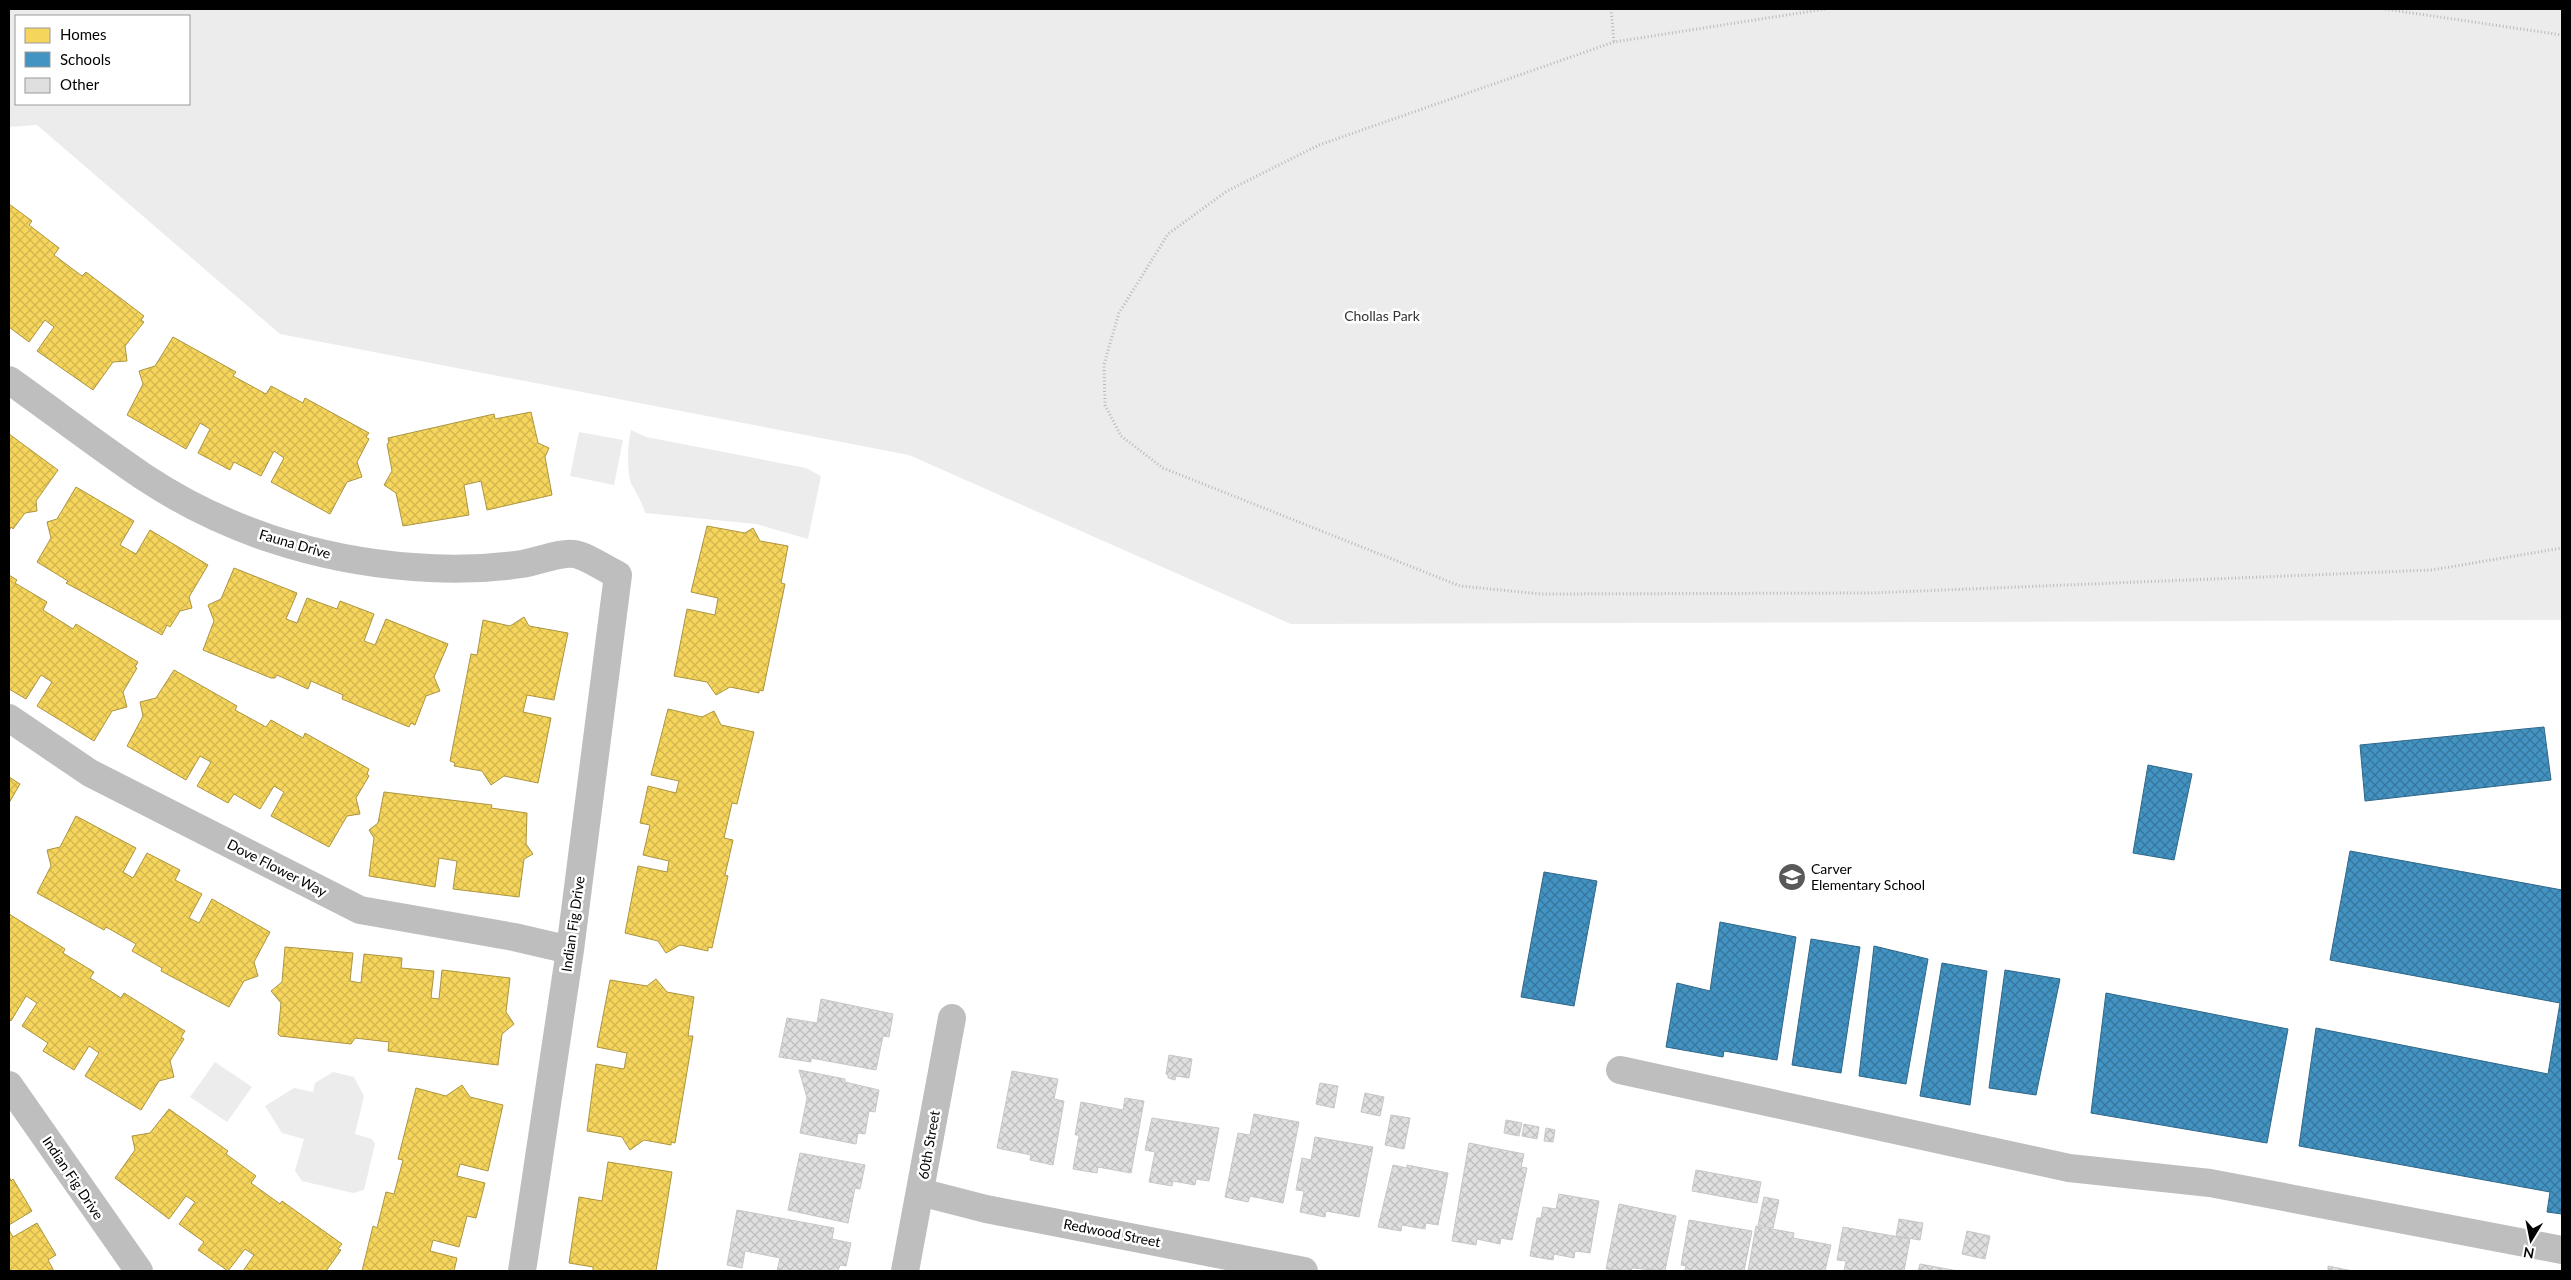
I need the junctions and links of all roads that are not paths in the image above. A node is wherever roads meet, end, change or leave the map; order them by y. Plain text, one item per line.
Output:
1 (9, 380) edge
2 (618, 575) joint
3 (9, 718) edge
4 (570, 950) junction
5 (952, 1018) dead end
6 (1620, 1070) dead end
7 (9, 1085) edge
8 (920, 1192) junction
9 (2562, 1250) edge
10 (139, 1271) edge
11 (522, 1271) edge
12 (905, 1271) edge
13 (1304, 1271) edge

1 - 2 street, Fauna Drive
2 - 4 street, Indian Fig Drive
3 - 4 street, Dove Flower Way
4 - 11 street, Indian Fig Drive
5 - 8 street, 60th Street
6 - 9 street
7 - 10 street, Indian Fig Drive
8 - 12 street, 60th Street
8 - 13 street, Redwood Street

